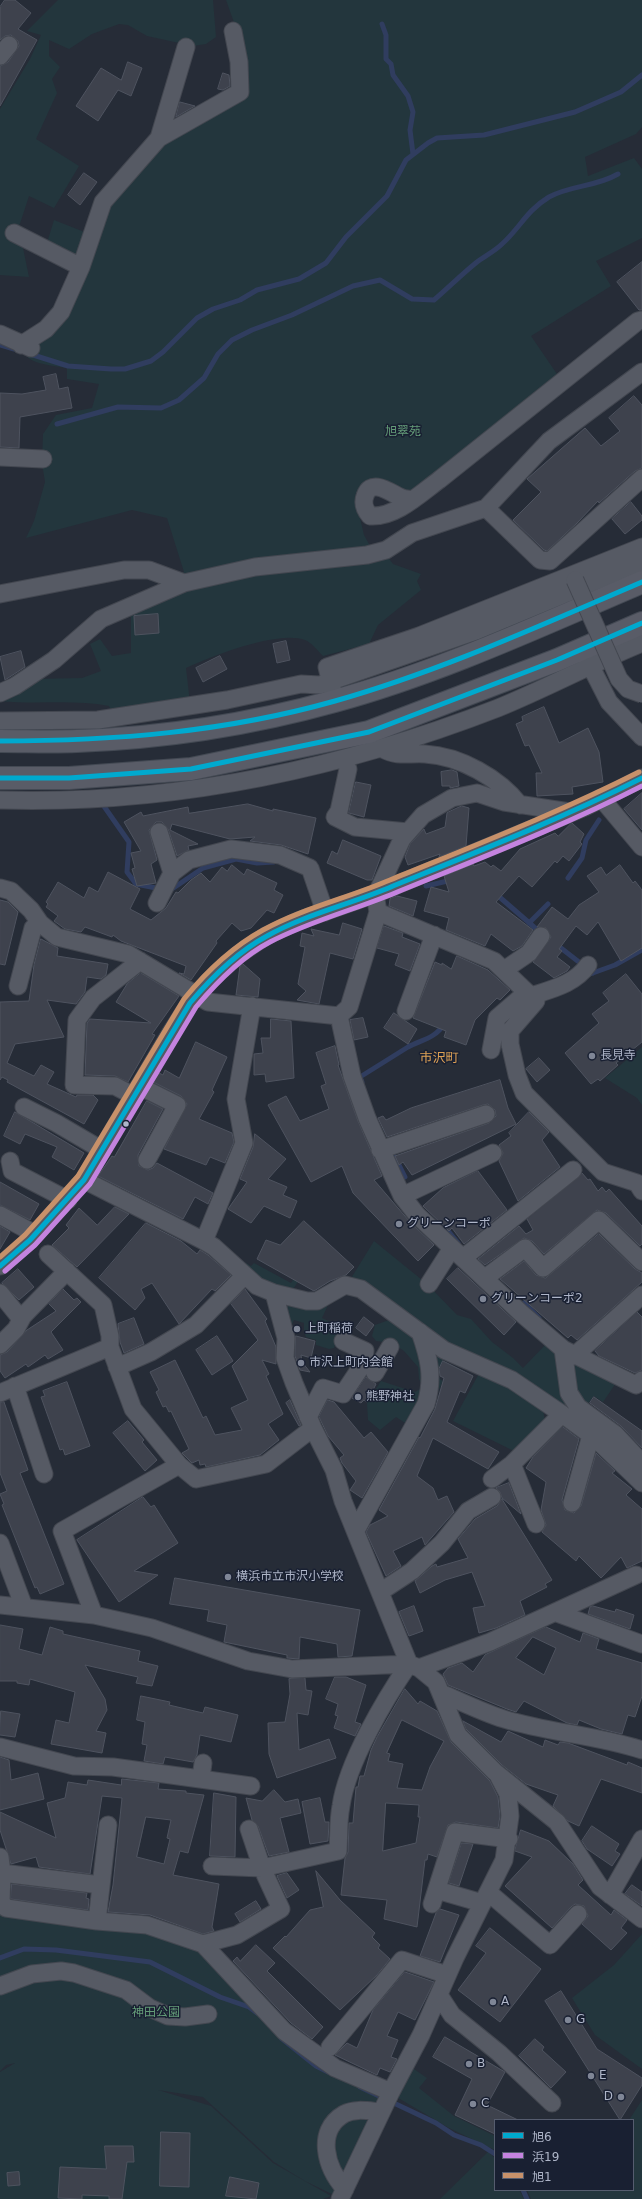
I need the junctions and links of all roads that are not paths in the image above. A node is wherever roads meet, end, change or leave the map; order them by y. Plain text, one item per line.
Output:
1 (233, 31) dead end
2 (186, 47) dead end
3 (159, 138) junction
4 (14, 233) dead end
5 (81, 267) junction
6 (642, 320) edge
7 (0, 334) edge
8 (642, 372) edge
9 (0, 457) edge
10 (43, 459) dead end
11 (642, 478) edge
12 (412, 500) dead end
13 (486, 508) junction
14 (642, 547) edge
15 (642, 562) edge
16 (574, 578) junction
17 (642, 582) edge
18 (184, 584) junction
19 (0, 594) edge
20 (642, 623) edge
21 (642, 643) edge
22 (587, 658) junction
23 (333, 691) junction
24 (0, 693) edge
25 (642, 694) edge
26 (0, 721) edge
27 (642, 738) edge
28 (0, 740) edge
29 (383, 749) junction
30 (348, 769) dead end
31 (0, 778) edge
32 (642, 778) edge
33 (601, 798) junction
34 (0, 800) edge
35 (520, 805) junction
36 (571, 812) junction
37 (159, 832) dead end
38 (408, 832) junction
39 (642, 847) edge
40 (0, 888) edge
41 (376, 894) junction
42 (326, 912) junction
43 (378, 912) junction
44 (40, 923) junction
45 (434, 935) junction
46 (541, 936) dead end
47 (140, 960) junction
48 (586, 967) dead end
49 (504, 970) junction
50 (18, 986) dead end
51 (529, 994) junction
52 (195, 996) junction
53 (252, 1006) junction
54 (406, 1011) dead end
55 (339, 1016) junction
56 (491, 1050) dead end
57 (137, 1091) junction
58 (24, 1107) dead end
59 (486, 1114) dead end
60 (102, 1150) junction
61 (380, 1150) junction
62 (493, 1153) dead end
63 (147, 1160) dead end
64 (10, 1161) dead end
65 (582, 1162) junction
66 (84, 1180) junction
67 (642, 1191) edge
68 (402, 1196) junction
69 (68, 1200) junction
70 (0, 1215) edge
71 (35, 1234) junction
72 (204, 1241) junction
73 (458, 1253) junction
74 (48, 1254) dead end
75 (642, 1262) edge
76 (0, 1266) edge
77 (67, 1271) junction
78 (245, 1275) junction
79 (485, 1278) junction
80 (429, 1284) dead end
81 (274, 1293) junction
82 (0, 1294) edge
83 (642, 1295) edge
84 (21, 1319) junction
85 (420, 1332) junction
86 (343, 1341) dead end
87 (0, 1345) edge
88 (110, 1347) junction
89 (365, 1350) junction
90 (569, 1353) junction
91 (382, 1360) dead end
92 (117, 1367) junction
93 (642, 1380) edge
94 (8, 1389) edge
95 (310, 1411) junction
96 (562, 1414) junction
97 (591, 1435) junction
98 (642, 1462) edge
99 (512, 1464) junction
100 (179, 1465) junction
101 (44, 1474) dead end
102 (492, 1479) dead end
103 (642, 1483) edge
104 (492, 1497) dead end
105 (572, 1503) dead end
106 (536, 1524) dead end
107 (356, 1530) junction
108 (0, 1543) edge
109 (636, 1575) dead end
110 (380, 1592) junction
111 (0, 1605) edge
112 (24, 1607) junction
113 (557, 1613) junction
114 (94, 1615) junction
115 (642, 1644) edge
116 (414, 1666) junction
117 (441, 1693) junction
118 (0, 1747) edge
119 (642, 1750) edge
120 (495, 1772) junction
121 (251, 1786) dead end
122 (108, 1825) dead end
123 (249, 1830) dead end
124 (509, 1839) junction
125 (642, 1840) edge
126 (1, 1865) edge
127 (212, 1866) dead end
128 (262, 1868) junction
129 (101, 1885) junction
130 (610, 1895) junction
131 (485, 1898) junction
132 (0, 1902) edge
133 (578, 1914) dead end
134 (642, 1919) edge
135 (97, 1921) junction
136 (203, 1944) junction
137 (447, 1975) junction
138 (0, 1986) edge
139 (439, 1995) junction
140 (208, 2014) dead end
141 (325, 2054) junction
142 (386, 2101) junction
143 (552, 2103) dead end
144 (342, 2194) edge

1 - 3 street
2 - 3 street
3 - 5 street
4 - 5 street
5 - 7 street
6 - 12 street
8 - 13 street
9 - 10 street
11 - 13 street
13 - 18 street
14 - 16 street
15 - 23 street
16 - 23 street
16 - 25 street, bridge
17 - 23 main road
18 - 19 street
18 - 24 street
20 - 22 main road
21 - 22 street
22 - 27 street
22 - 29 street
22 - 31 main road
23 - 26 street
23 - 28 main road
29 - 34 street
29 - 35 street
30 - 38 street
32 - 33 street
33 - 36 street
33 - 39 street
35 - 36 street
35 - 38 street
36 - 41 street
37 - 42 street
38 - 41 street
40 - 44 street
41 - 42 street
41 - 43 street
42 - 52 street
43 - 45 street
43 - 55 street
44 - 47 street
44 - 50 street
45 - 49 street
45 - 54 street
46 - 49 street
47 - 52 street
47 - 57 street
48 - 51 street
49 - 51 street
51 - 56 street
51 - 65 street
52 - 53 street
52 - 57 street
53 - 55 street
53 - 72 street
55 - 61 street
57 - 60 street
57 - 63 street
58 - 60 street
59 - 61 street
60 - 66 street
61 - 68 street
62 - 68 street
64 - 69 street
65 - 67 street
65 - 73 street
66 - 69 street
66 - 72 street
68 - 73 street
69 - 71 street
70 - 71 street
71 - 76 street
72 - 78 street
73 - 79 street
73 - 80 street
74 - 77 street
75 - 79 street
77 - 84 street
77 - 88 street
78 - 81 street
78 - 92 street
79 - 90 street
81 - 85 street
81 - 95 street
82 - 84 street
83 - 90 street
84 - 87 street
85 - 96 street
85 - 107 street
86 - 89 street
88 - 92 street
88 - 94 street
89 - 91 street
89 - 95 street
90 - 93 street
90 - 98 street
92 - 100 street
94 - 101 street
95 - 100 street
95 - 107 street
96 - 97 street
96 - 99 street
97 - 103 street
97 - 105 street
99 - 102 street
99 - 106 street
100 - 114 street
104 - 110 street
107 - 110 street
108 - 112 street
109 - 113 street
110 - 116 street
111 - 112 street
112 - 114 street
113 - 115 street
113 - 116 street
114 - 116 street
116 - 117 street
116 - 128 street
117 - 119 street
117 - 120 street
118 - 121 street
120 - 124 street
120 - 130 street
122 - 129 street
123 - 128 street
124 - 131 street
124 - 131 street
125 - 130 street
126 - 129 street
126 - 132 street
127 - 128 street
128 - 136 street
129 - 135 street
130 - 134 street
131 - 133 street
131 - 137 street
132 - 135 street
135 - 136 street
136 - 141 street
137 - 139 street
137 - 141 street
138 - 140 street
139 - 142 street
139 - 143 street
141 - 142 street
142 - 144 street
142 - 144 street

